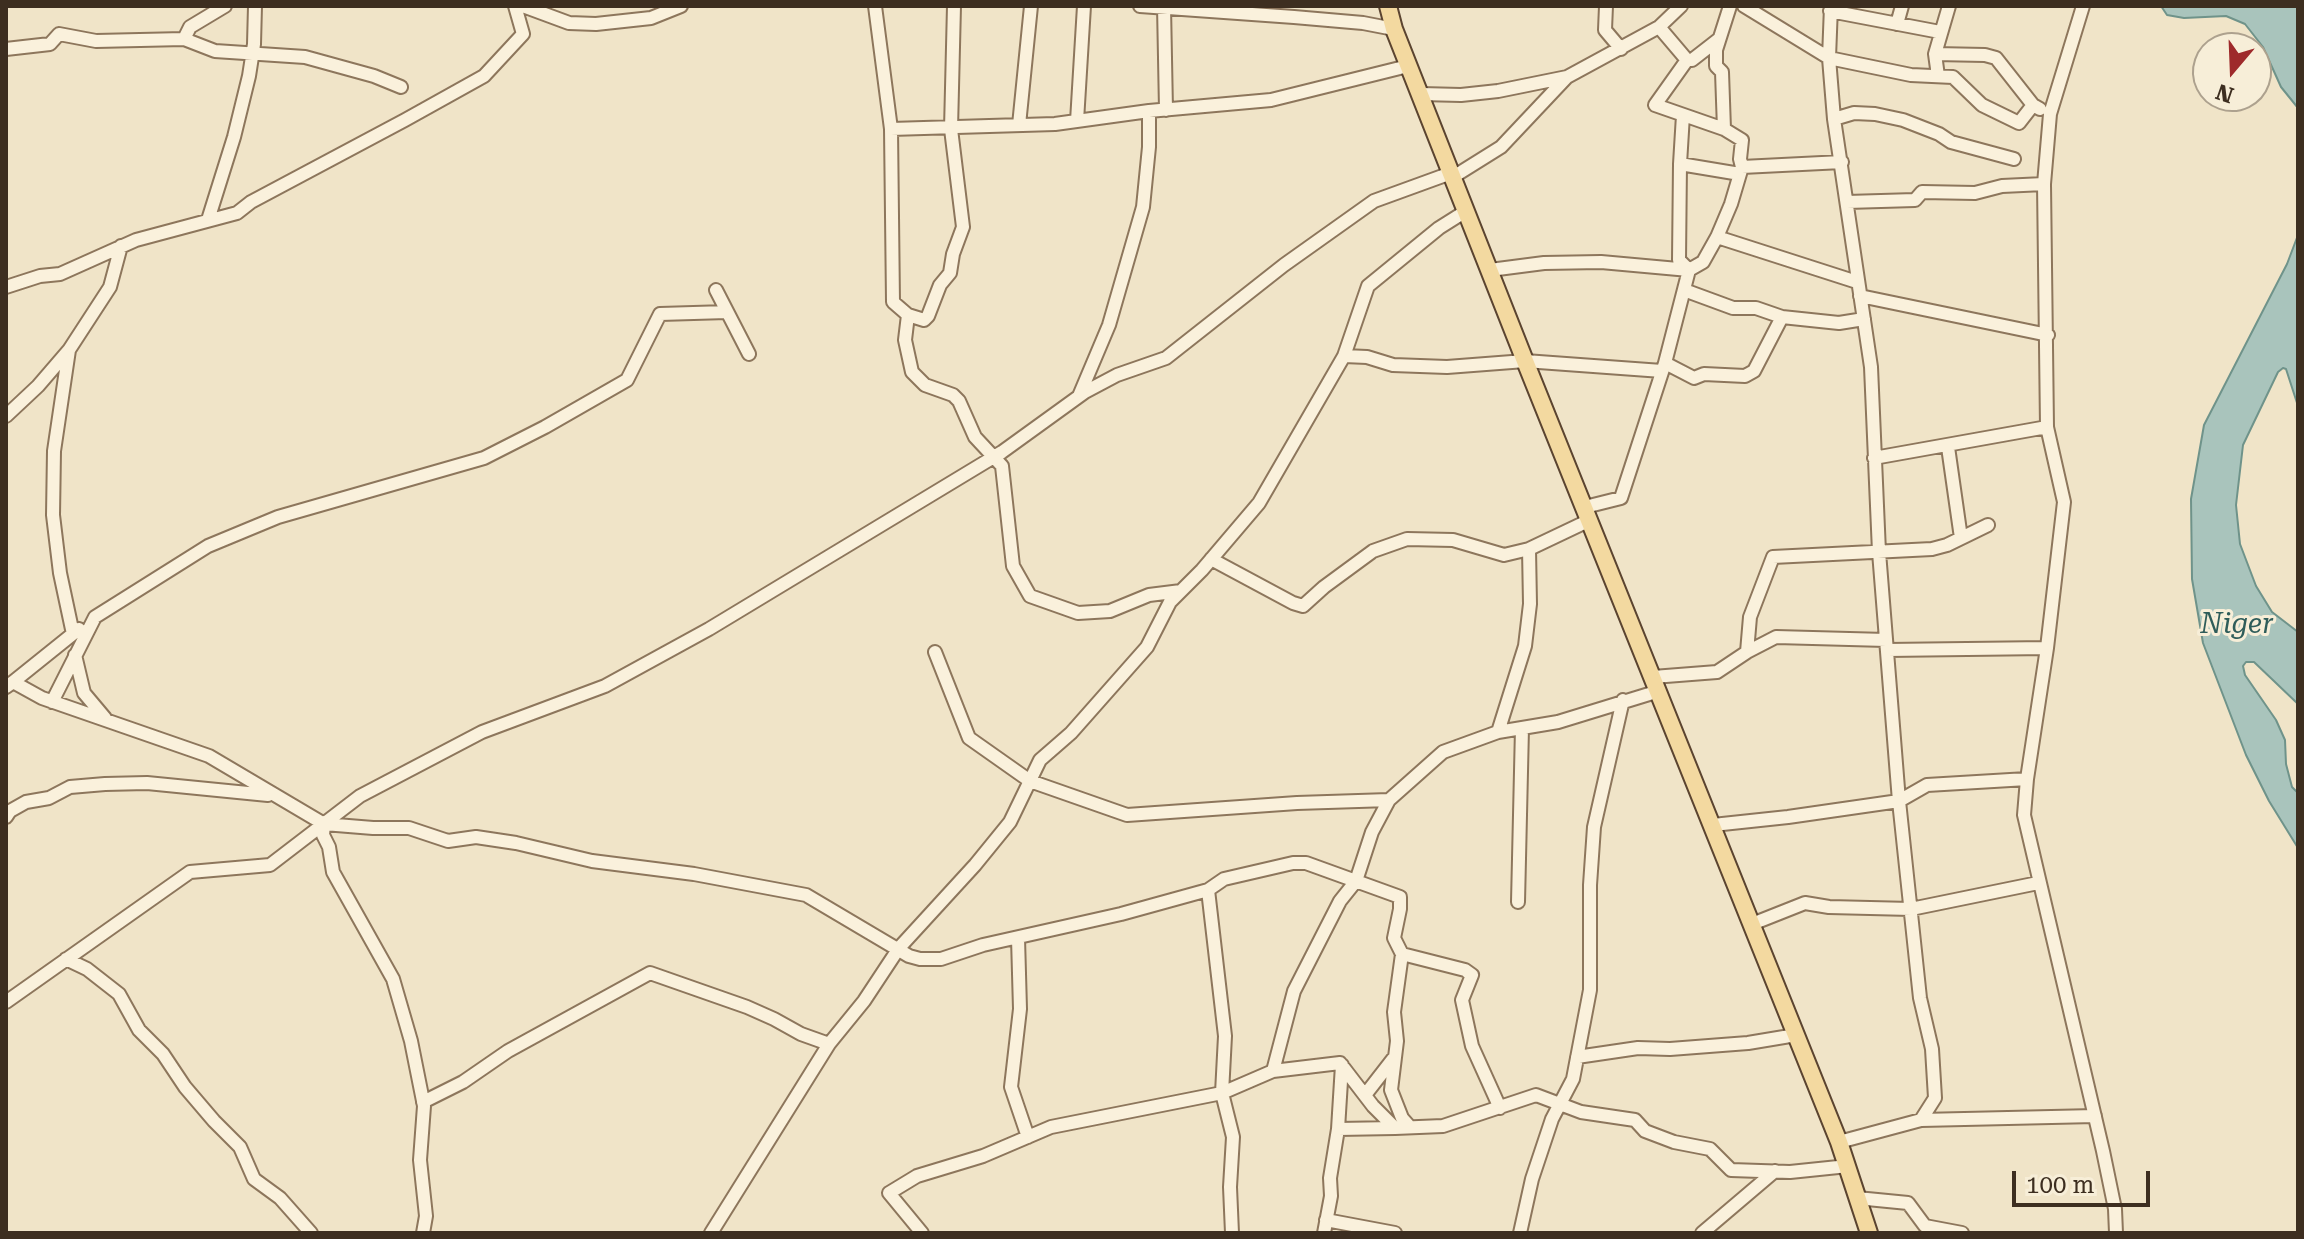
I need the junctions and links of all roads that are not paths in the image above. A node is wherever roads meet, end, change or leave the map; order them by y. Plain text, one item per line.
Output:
1 (225, 6) edge
2 (255, 6) edge
3 (515, 6) edge
4 (523, 6) edge
5 (681, 6) edge
6 (875, 6) edge
7 (954, 6) edge
8 (1031, 6) edge
9 (1084, 6) edge
10 (1140, 6) edge
11 (1388, 6) edge
12 (1606, 6) edge
13 (1681, 6) edge
14 (1730, 6) edge
15 (1744, 6) edge
16 (1902, 6) edge
17 (1949, 6) edge
18 (2083, 6) edge
19 (1164, 7) edge
20 (1830, 8) edge
21 (1897, 24) junction
22 (1659, 27) junction
23 (1394, 29) junction
24 (1940, 32) junction
25 (184, 39) junction
26 (1719, 39) junction
27 (6, 49) edge
28 (1621, 49) junction
29 (253, 53) junction
30 (1935, 54) junction
31 (1829, 58) junction
32 (1687, 60) junction
33 (1408, 66) junction
34 (1938, 76) junction
35 (1567, 77) junction
36 (401, 87) dead end
37 (1421, 94) junction
38 (2033, 105) junction
39 (1166, 110) junction
40 (1149, 111) junction
41 (2050, 114) junction
42 (1683, 115) junction
43 (1834, 119) junction
44 (1077, 121) junction
45 (1019, 125) junction
46 (891, 129) junction
47 (951, 129) junction
48 (1724, 129) junction
49 (2014, 159) dead end
50 (1842, 162) junction
51 (1680, 164) junction
52 (1741, 171) junction
53 (1452, 175) junction
54 (2044, 184) junction
55 (1847, 202) junction
56 (1466, 211) junction
57 (208, 220) junction
58 (1717, 237) junction
59 (121, 246) junction
60 (1490, 270) junction
61 (1689, 270) junction
62 (1857, 282) junction
63 (6, 287) edge
64 (716, 290) dead end
65 (1684, 290) junction
66 (1860, 296) junction
67 (727, 312) junction
68 (908, 315) junction
69 (1782, 317) junction
70 (1864, 319) junction
71 (2048, 335) junction
72 (69, 350) junction
73 (749, 354) dead end
74 (1344, 356) junction
75 (1525, 361) junction
76 (1664, 367) junction
77 (1079, 397) junction
78 (6, 416) edge
79 (2047, 427) junction
80 (1948, 447) junction
81 (994, 457) junction
82 (1874, 458) junction
83 (1587, 514) junction
84 (1988, 525) dead end
85 (1961, 538) junction
86 (1529, 549) junction
87 (1879, 552) junction
88 (1211, 559) junction
89 (1181, 591) junction
90 (95, 617) junction
91 (73, 634) junction
92 (1886, 645) junction
93 (2047, 648) junction
94 (935, 652) dead end
95 (1747, 652) junction
96 (75, 655) junction
97 (10, 684) edge
98 (1656, 684) junction
99 (1623, 700) junction
100 (52, 702) junction
101 (108, 720) junction
102 (1522, 728) junction
103 (1498, 732) junction
104 (2027, 779) junction
105 (1030, 781) junction
106 (275, 796) junction
107 (1389, 800) junction
108 (1899, 801) junction
109 (6, 817) edge
110 (324, 824) junction
111 (1713, 825) junction
112 (1356, 881) junction
113 (2038, 883) junction
114 (1208, 890) junction
115 (1518, 902) dead end
116 (1911, 909) junction
117 (1752, 924) junction
118 (1018, 938) junction
119 (899, 948) junction
120 (1402, 954) junction
121 (66, 959) junction
122 (6, 1002) edge
123 (1796, 1035) junction
124 (829, 1044) junction
125 (1395, 1056) junction
126 (1577, 1057) junction
127 (1342, 1065) junction
128 (1273, 1071) junction
129 (1222, 1093) junction
130 (1365, 1095) junction
131 (423, 1102) junction
132 (1561, 1102) junction
133 (1500, 1108) junction
134 (2095, 1116) junction
135 (1921, 1120) junction
136 (1410, 1127) junction
137 (1395, 1128) junction
138 (1338, 1129) junction
139 (1028, 1137) junction
140 (1839, 1142) junction
141 (1848, 1166) junction
142 (1775, 1171) junction
143 (1857, 1198) junction
144 (1325, 1226) edge
145 (1378, 1231) edge
146 (311, 1233) edge
147 (423, 1233) edge
148 (711, 1233) edge
149 (922, 1233) edge
150 (1232, 1233) edge
151 (1395, 1233) edge
152 (1520, 1233) edge
153 (1702, 1233) edge
154 (1869, 1233) edge
155 (1962, 1233) edge
156 (2116, 1233) edge

1 - 25 street
2 - 29 street
3 - 57 street
4 - 5 street
6 - 46 street
7 - 47 street
8 - 45 street
9 - 44 street
10 - 19 street
11 - 23 main road
12 - 28 street
13 - 22 street
14 - 26 street
15 - 31 street
16 - 21 street
17 - 24 street
18 - 41 street
19 - 23 street
19 - 39 street
20 - 21 street
20 - 31 street
21 - 24 street
22 - 28 street
22 - 32 street
23 - 33 main road
24 - 30 street
25 - 27 street
25 - 29 street
26 - 32 street
26 - 48 street
28 - 35 street
29 - 36 street
29 - 57 street
30 - 34 street
30 - 38 street
31 - 34 street
31 - 43 street
32 - 42 street
33 - 37 main road
33 - 39 street
34 - 38 street
35 - 37 street
35 - 53 street
37 - 53 main road
38 - 41 street
39 - 40 street
40 - 44 street
40 - 77 street
41 - 54 street
42 - 48 street
42 - 51 street
43 - 49 street
43 - 50 street
44 - 45 street
45 - 47 street
46 - 47 street
46 - 68 street
47 - 68 street
48 - 52 street
50 - 52 street
50 - 55 street
51 - 52 street
51 - 61 street
52 - 58 street
53 - 56 main road
53 - 77 street
54 - 55 street
54 - 71 street
55 - 62 street
56 - 60 main road
56 - 74 street
57 - 59 street
58 - 61 street
58 - 62 street
59 - 63 street
59 - 72 street
60 - 61 street
60 - 75 main road
61 - 65 street
62 - 66 street
64 - 67 street
65 - 69 street
65 - 76 street
66 - 70 street
66 - 71 street
67 - 73 street
67 - 90 street
68 - 81 street
69 - 70 street
69 - 76 street
70 - 82 street
71 - 79 street
72 - 78 street
72 - 91 street
74 - 75 street
74 - 88 street
75 - 76 street
75 - 83 main road
76 - 83 street
77 - 81 street
79 - 80 street
79 - 93 street
80 - 82 street
80 - 85 street
81 - 89 street
81 - 110 street
82 - 87 street
83 - 86 street
83 - 98 main road
84 - 85 street
85 - 87 street
86 - 88 street
86 - 103 street
87 - 92 street
87 - 95 street
88 - 89 street
89 - 105 street
90 - 91 street
90 - 96 street
91 - 97 street
92 - 93 street
92 - 95 street
92 - 108 street
93 - 104 street
94 - 105 street
95 - 98 street
96 - 100 street
96 - 101 street
97 - 100 street
98 - 99 street
98 - 111 main road
99 - 102 street
99 - 126 street
100 - 101 street
101 - 106 street
102 - 103 street
102 - 115 street
103 - 107 street
104 - 108 street
104 - 113 street
105 - 107 street
105 - 119 street
106 - 109 street
106 - 110 street
107 - 112 street
108 - 111 street
108 - 116 street
110 - 119 street
110 - 121 street
110 - 131 street
111 - 117 main road
112 - 114 street
112 - 120 street
112 - 128 street
113 - 116 street
113 - 134 street
114 - 118 street
114 - 129 street
116 - 117 street
116 - 135 street
117 - 123 main road
118 - 119 street
118 - 139 street
119 - 124 street
120 - 125 street
120 - 133 street
121 - 122 street
121 - 146 street
123 - 126 street
123 - 140 main road
124 - 131 street
124 - 148 street
125 - 130 street
125 - 136 street
126 - 132 street
127 - 128 street
127 - 130 street
127 - 138 street
128 - 129 street
129 - 139 street
129 - 150 street
130 - 137 street
131 - 147 street
132 - 133 street
132 - 142 street
132 - 152 street
133 - 136 street
134 - 135 street
134 - 156 street
135 - 140 street
136 - 137 street
137 - 138 street
138 - 144 street
139 - 149 street
140 - 141 main road
141 - 142 street
141 - 143 main road
142 - 153 street
143 - 154 main road
143 - 155 street
144 - 145 street
145 - 151 street

